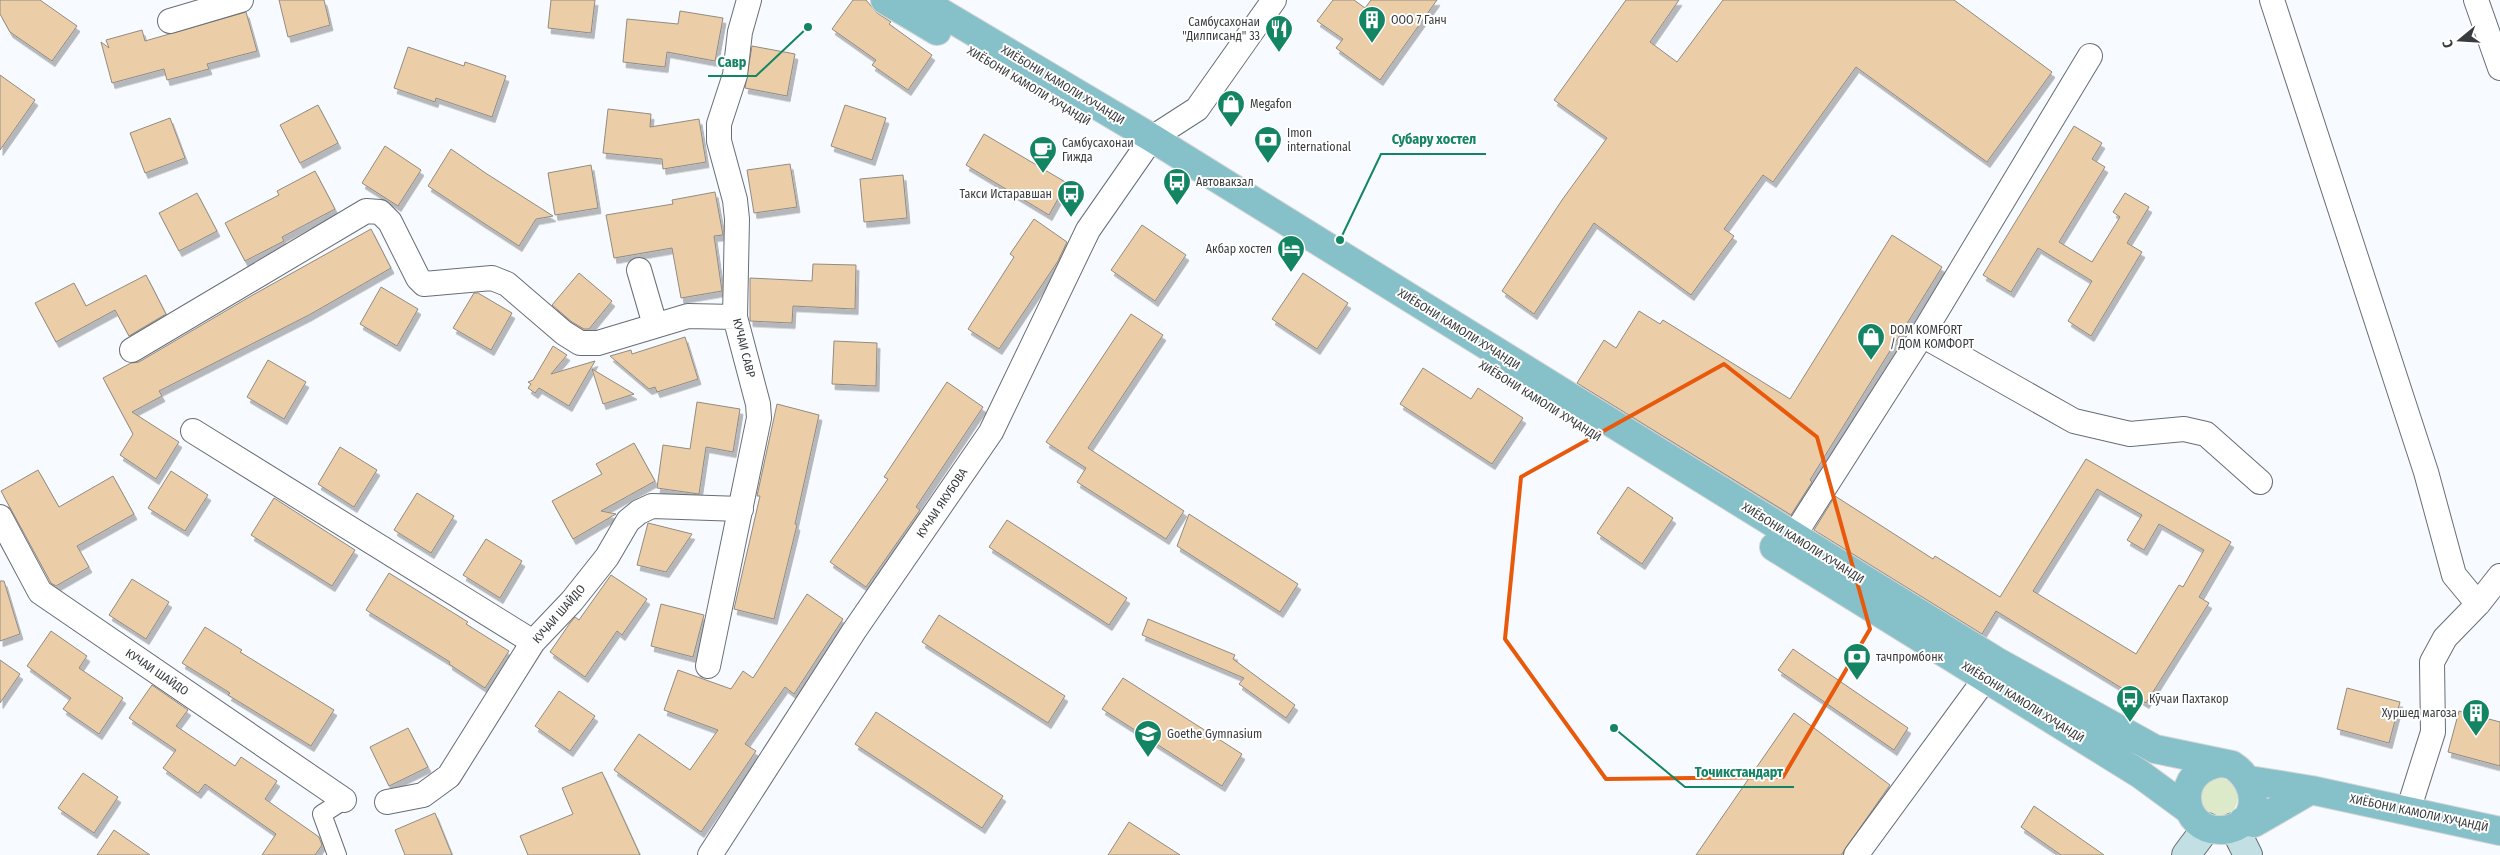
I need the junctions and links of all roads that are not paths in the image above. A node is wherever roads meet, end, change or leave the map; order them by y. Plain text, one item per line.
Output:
1 (241, 0) edge
2 (749, 0) edge
3 (885, 0) edge
4 (920, 0) edge
5 (1274, 0) edge
6 (2272, 0) edge
7 (2476, 0) edge
8 (170, 21) dead end
9 (2090, 56) dead end
10 (2500, 68) edge
11 (1147, 146) junction
12 (639, 270) dead end
13 (735, 316) junction
14 (655, 325) junction
15 (1922, 335) junction
16 (132, 350) dead end
17 (193, 431) dead end
18 (2260, 482) dead end
19 (741, 509) junction
20 (0, 517) edge
21 (1793, 537) junction
22 (2500, 576) edge
23 (2478, 604) junction
24 (533, 642) junction
25 (708, 666) dead end
26 (1990, 670) junction
27 (2221, 763) junction
28 (2249, 780) junction
29 (2311, 790) junction
30 (344, 800) joint
31 (387, 802) dead end
32 (2408, 811) junction
33 (2198, 818) junction
34 (2239, 824) junction
35 (2500, 831) edge
36 (337, 855) edge
37 (710, 855) edge
38 (1856, 855) edge
39 (2186, 855) edge
40 (2248, 855) edge

1 - 8 street
2 - 13 street, КУЧАИ САВР
3 - 11 main road, ХИЁБОНИ КАМОЛИ ХУҶАНДӢ
4 - 11 main road, ХИЁБОНИ КАМОЛИ ХУЧАНДИ
5 - 11 street
6 - 23 street
7 - 10 street
9 - 15 street
11 - 21 main road, ХИЁБОНИ КАМОЛИ ХУЧАНДИ
11 - 26 main road, ХИЁБОНИ КАМОЛИ ХУҶАНДӢ
11 - 37 street, КУЧАИ ЯКУБОВА
12 - 14 street
13 - 14 street
13 - 19 street, КУЧАИ САВР
14 - 16 street
15 - 18 street
15 - 21 street
17 - 24 street
19 - 24 street, КУЧАИ ШАЙДО
19 - 25 street, КУЧАИ САВР
20 - 30 street, КУЧАИ ШАЙДО
21 - 26 main road, ХИЁБОНИ КАМОЛИ ХУЧАНДИ
22 - 23 street
23 - 32 street
24 - 31 street, КУЧАИ ШАЙДО
26 - 27 main road
26 - 33 main road, ХИЁБОНИ КАМОЛИ ХУҶАНДӢ
26 - 38 street
27 - 28 main road
27 - 33 main road
28 - 29 main road, ХИЁБОНИ КАМОЛИ ХУҶАНДӢ
28 - 34 main road
29 - 32 main road, ХИЁБОНИ КАМОЛИ ХУҶАНДӢ
29 - 34 main road
30 - 36 street
32 - 35 main road, ХИЁБОНИ КАМОЛИ ХУҶАНДӢ
33 - 34 main road
33 - 39 main road
34 - 40 main road

